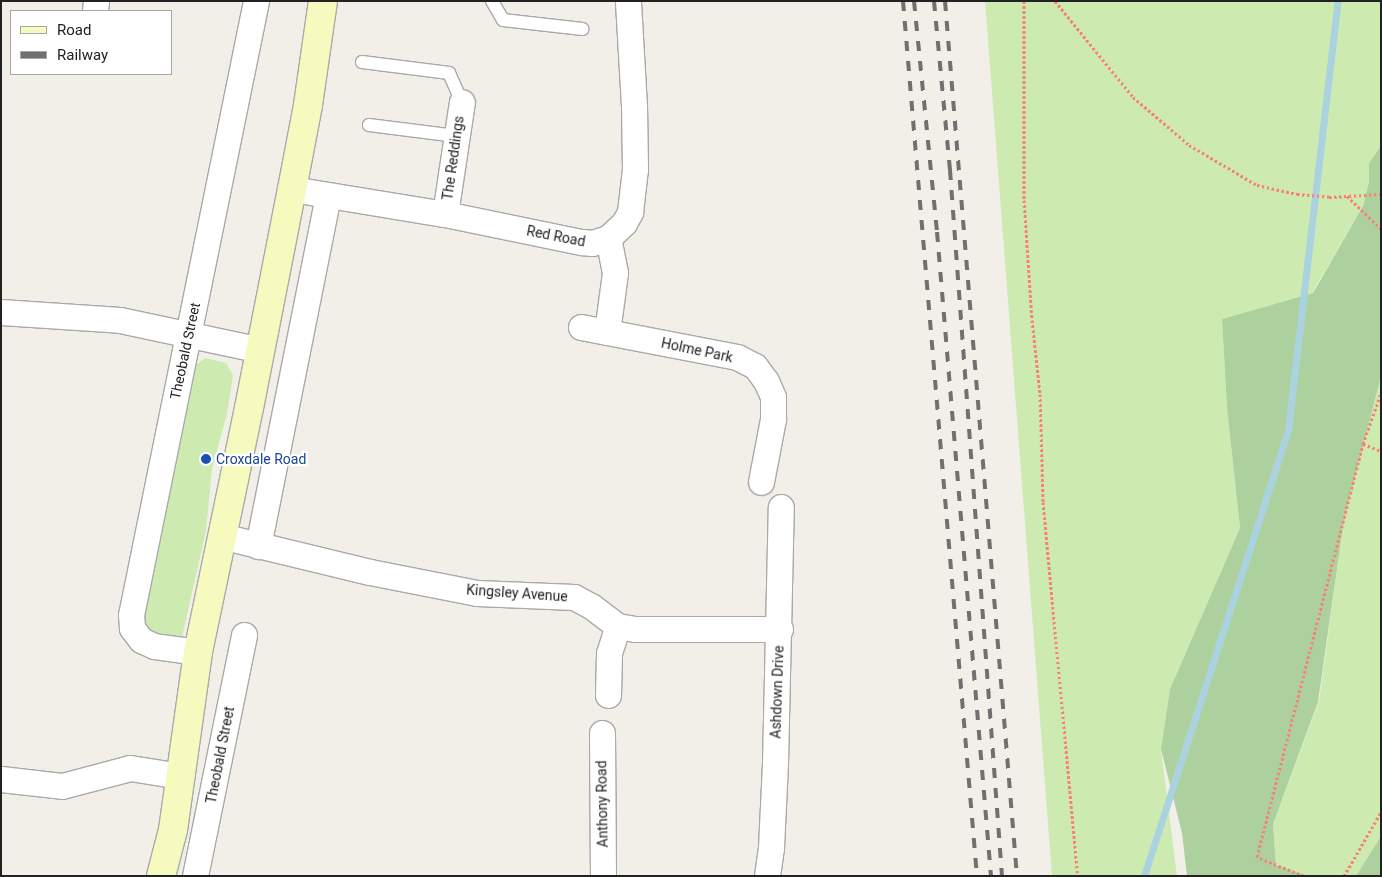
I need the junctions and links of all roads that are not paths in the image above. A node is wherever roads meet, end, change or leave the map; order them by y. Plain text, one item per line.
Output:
1 (256, 1) edge
2 (323, 1) edge
3 (492, 1) edge
4 (628, 1) edge
5 (582, 29) dead end
6 (362, 62) dead end
7 (462, 102) joint
8 (369, 125) dead end
9 (456, 136) junction
10 (292, 189) junction
11 (328, 197) junction
12 (445, 214) junction
13 (608, 238) junction
14 (1, 312) edge
15 (581, 327) dead end
16 (607, 332) junction
17 (189, 334) junction
18 (260, 350) junction
19 (761, 482) dead end
20 (781, 507) dead end
21 (222, 536) junction
22 (258, 546) junction
23 (618, 626) junction
24 (780, 629) junction
25 (244, 634) dead end
26 (198, 652) junction
27 (608, 695) dead end
28 (602, 732) dead end
29 (181, 776) junction
30 (2, 783) edge
31 (161, 876) edge
32 (196, 876) edge
33 (603, 876) edge
34 (767, 876) edge

1 - 17 street, Theobald Street
2 - 10 street
3 - 5 lane
4 - 13 street
6 - 7 lane
7 - 9 street, The Reddings
8 - 9 lane
9 - 12 street, The Reddings
10 - 11 street, Red Road
10 - 18 street
11 - 12 street, Red Road
11 - 22 street
12 - 13 street, Red Road
13 - 16 street
14 - 17 street
15 - 16 street, Holme Park
16 - 19 street, Holme Park
17 - 18 street
17 - 26 street, Theobald Street
18 - 21 street
20 - 24 street, Ashdown Drive
21 - 22 street, Kingsley Avenue
21 - 26 street
22 - 23 street, Kingsley Avenue
23 - 24 street, Kingsley Avenue
23 - 27 street
24 - 34 street, Ashdown Drive
25 - 32 street, Theobald Street
26 - 29 street
28 - 33 street, Anthony Road
29 - 30 street
29 - 31 street

